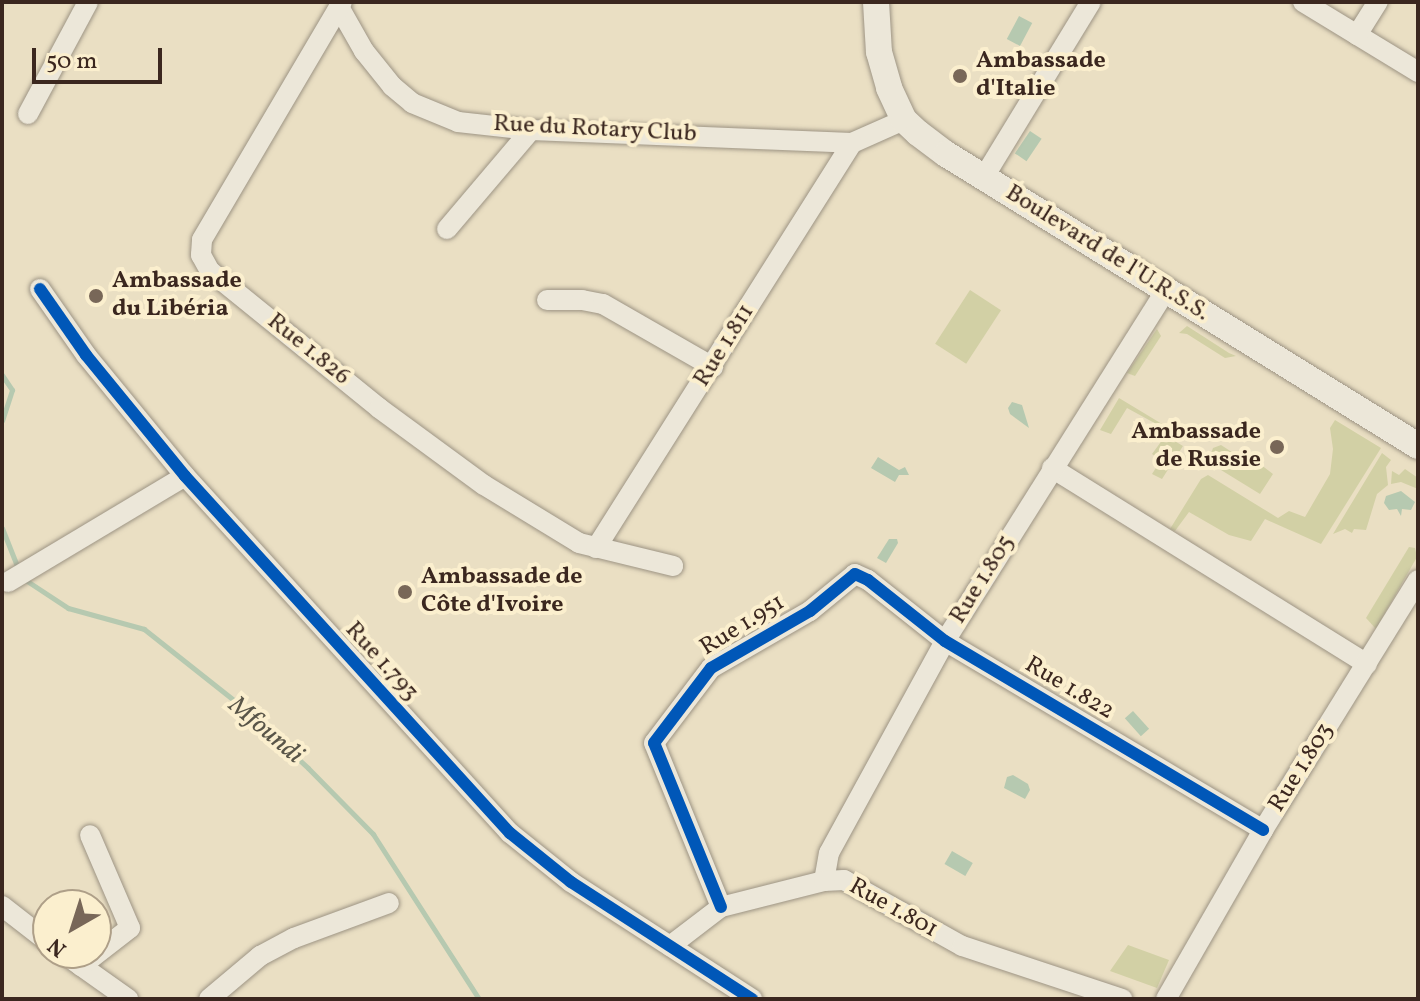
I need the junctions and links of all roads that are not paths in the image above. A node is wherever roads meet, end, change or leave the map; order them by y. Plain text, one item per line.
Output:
1 (876, 2) edge
2 (1091, 2) edge
3 (1303, 2) edge
4 (1378, 2) edge
5 (83, 4) edge
6 (340, 5) edge
7 (1357, 35) junction
8 (1418, 72) edge
9 (28, 114) dead end
10 (904, 120) junction
11 (531, 130) junction
12 (852, 143) junction
13 (984, 177) junction
14 (447, 229) dead end
15 (40, 289) dead end
16 (1165, 291) junction
17 (547, 300) dead end
18 (713, 367) junction
19 (1418, 446) edge
20 (1052, 468) junction
21 (185, 476) junction
22 (596, 548) junction
23 (673, 566) dead end
24 (860, 575) joint
25 (1418, 580) edge
26 (8, 582) dead end
27 (945, 641) junction
28 (1367, 664) junction
29 (1263, 830) junction
30 (90, 835) dead end
31 (824, 881) junction
32 (389, 903) dead end
33 (2, 906) edge
34 (721, 907) junction
35 (32, 929) edge
36 (112, 942) edge
37 (670, 946) junction
38 (85, 969) edge
39 (128, 999) edge
40 (209, 999) edge
41 (752, 999) edge
42 (1122, 999) edge
43 (1166, 999) edge

1 - 10 street, Boulevard de l'U.R.S.S.
2 - 13 street
3 - 7 street
4 - 7 street
5 - 9 street
6 - 11 street, Rue du Rotary Club
6 - 22 street, Rue 1.826
7 - 8 street
10 - 12 street, Rue du Rotary Club
10 - 13 street, Boulevard de l'U.R.S.S.
11 - 12 street, Rue du Rotary Club
11 - 14 street
12 - 18 street, Rue 1.811
13 - 16 street, Boulevard de l'U.R.S.S.
15 - 21 street, Rue 1.793
16 - 19 street, Boulevard de l'U.R.S.S.
16 - 20 street, Rue 1.805
17 - 18 street
18 - 22 street, Rue 1.811
20 - 27 street, Rue 1.805
20 - 28 street
21 - 26 street
21 - 37 street, Rue 1.793
22 - 23 street, Rue 1.826
24 - 27 street, Rue 1.822
24 - 34 street, Rue 1.951
25 - 28 street, Rue 1.803
27 - 29 street, Rue 1.822
27 - 31 street, Rue 1.805
28 - 29 street, Rue 1.803
29 - 43 street, Rue 1.803
30 - 36 street
31 - 34 street, Rue 1.801
31 - 42 street, Rue 1.801
32 - 40 street
33 - 35 street
34 - 37 street, Rue 1.801
37 - 41 street, Rue 1.793
38 - 39 street

